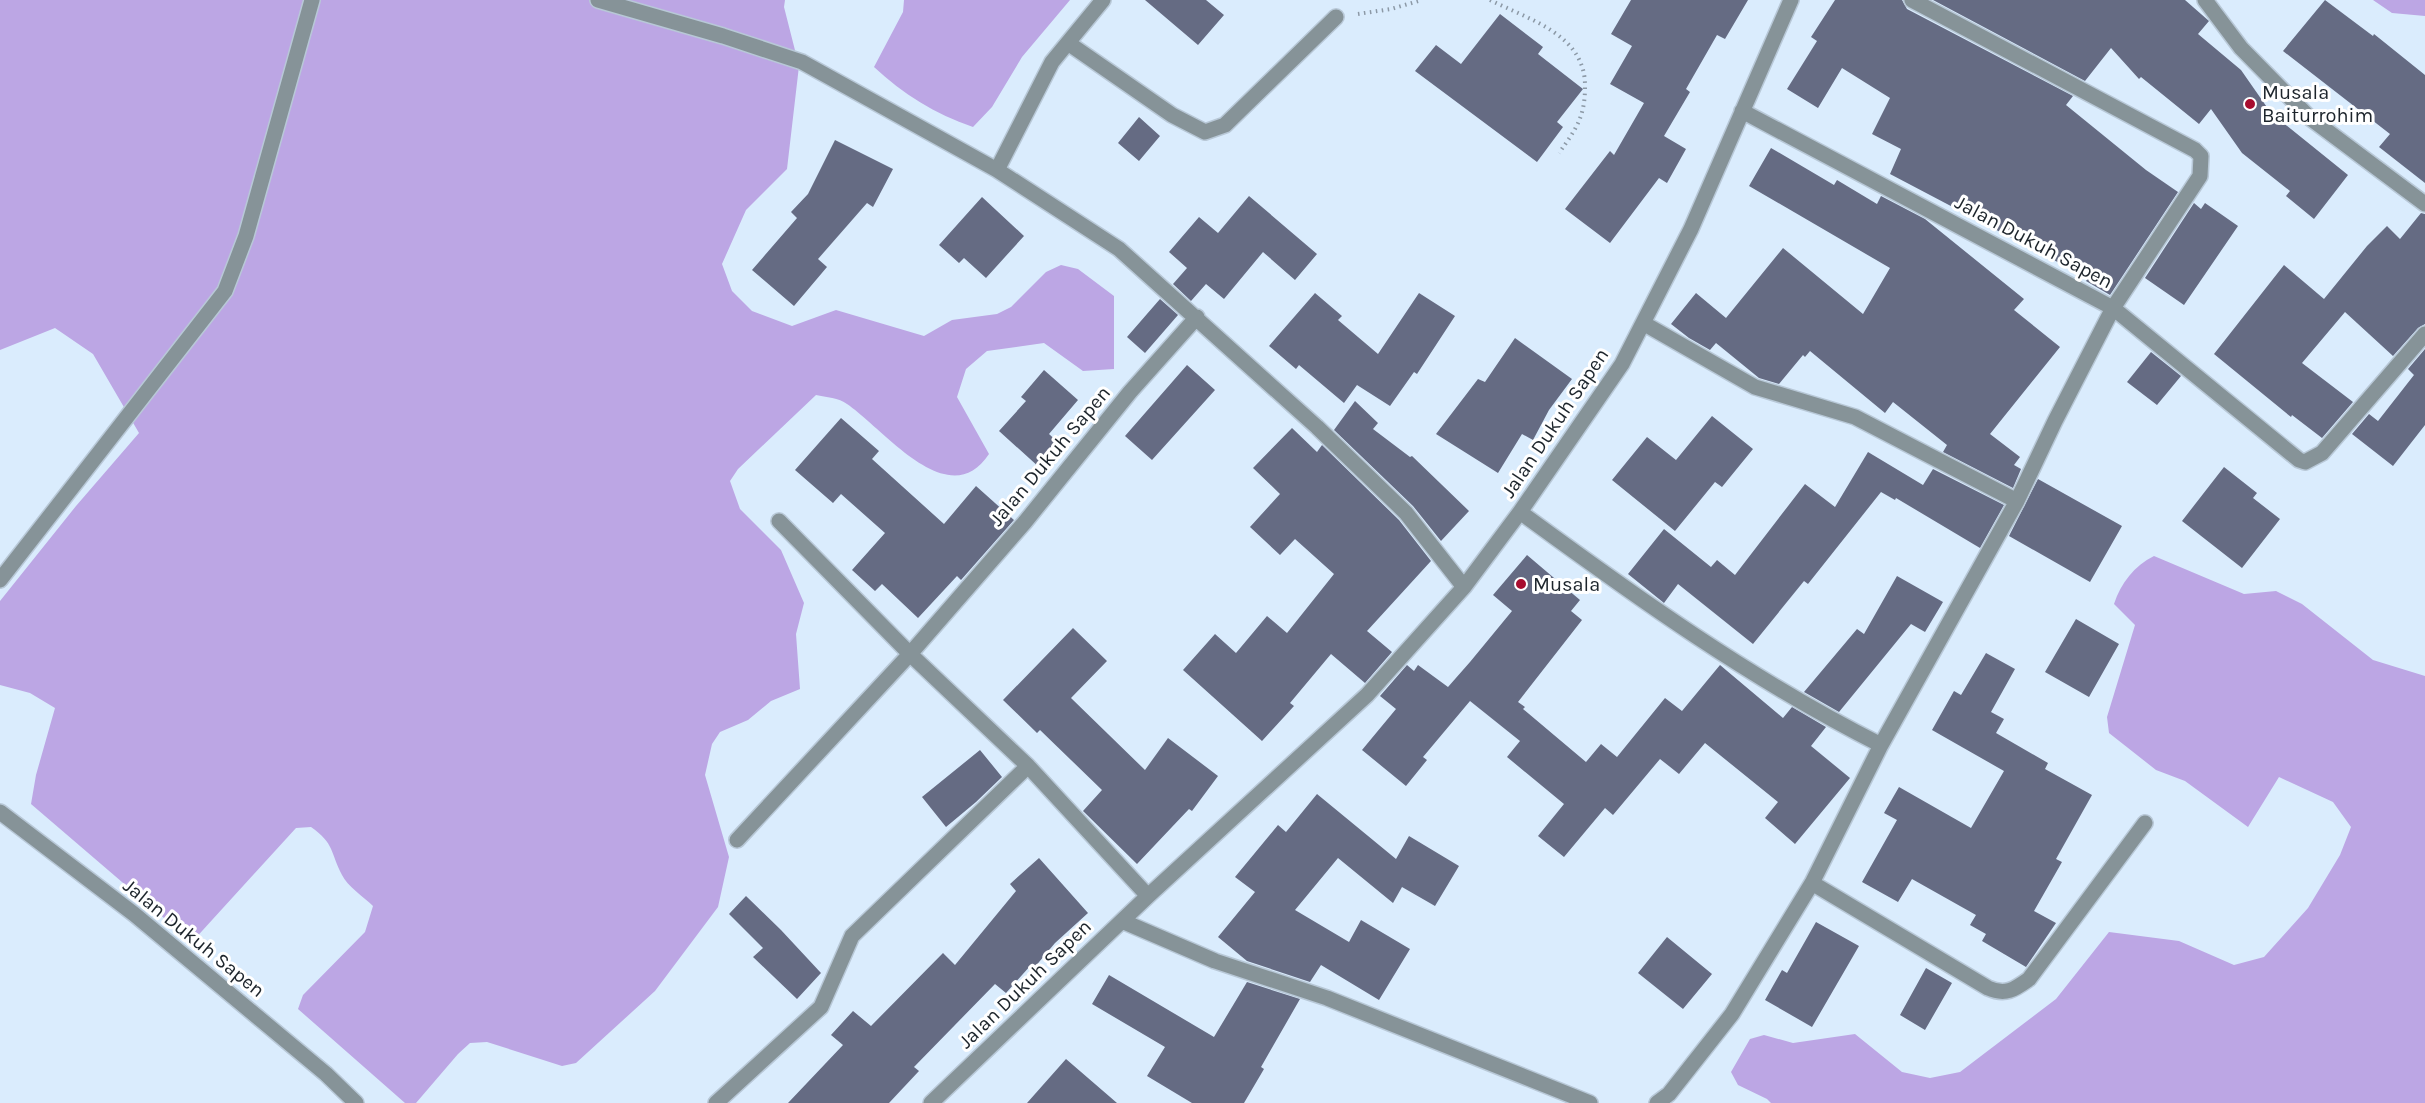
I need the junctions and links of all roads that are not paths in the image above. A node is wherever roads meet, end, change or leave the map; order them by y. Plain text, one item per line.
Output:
1 (312, 0) edge
2 (598, 0) edge
3 (1103, 0) edge
4 (1791, 0) edge
5 (1912, 0) edge
6 (2205, 0) edge
7 (1336, 17) road end
8 (1068, 43) junction
9 (1742, 111) junction
10 (997, 170) junction
11 (2425, 204) edge
12 (2113, 308) junction
13 (1197, 317) junction
14 (1643, 323) junction
15 (2425, 334) edge
16 (2017, 501) junction
17 (1520, 512) junction
18 (779, 521) dead end
19 (0, 580) edge
20 (1464, 587) junction
21 (910, 654) junction
22 (1881, 745) junction
23 (1028, 766) junction
24 (0, 812) edge
25 (2145, 823) dead end
26 (737, 840) dead end
27 (1812, 883) junction
28 (1148, 896) junction
29 (1122, 921) junction
30 (356, 1103) edge
31 (716, 1103) edge
32 (932, 1103) edge
33 (1590, 1103) edge
34 (1657, 1103) edge

1 - 19 street
2 - 10 street
3 - 8 street
4 - 9 street, Jalan Dukuh Sapen
5 - 12 street, Jalan Dukuh Sapen
6 - 11 street
7 - 8 street
8 - 10 street
9 - 12 street, Jalan Dukuh Sapen
9 - 14 street, Jalan Dukuh Sapen
10 - 13 street
12 - 15 street
12 - 16 street
13 - 20 street
13 - 21 street, Jalan Dukuh Sapen
14 - 16 street
14 - 17 street, Jalan Dukuh Sapen
16 - 22 street
17 - 20 street, Jalan Dukuh Sapen
17 - 22 street
18 - 21 street
20 - 28 street, Jalan Dukuh Sapen
21 - 23 street
21 - 26 street, Jalan Dukuh Sapen
22 - 27 street
23 - 28 street
23 - 31 street
24 - 30 street, Jalan Dukuh Sapen
25 - 27 street
27 - 34 street
28 - 29 street, Jalan Dukuh Sapen
29 - 32 street, Jalan Dukuh Sapen
29 - 33 street

